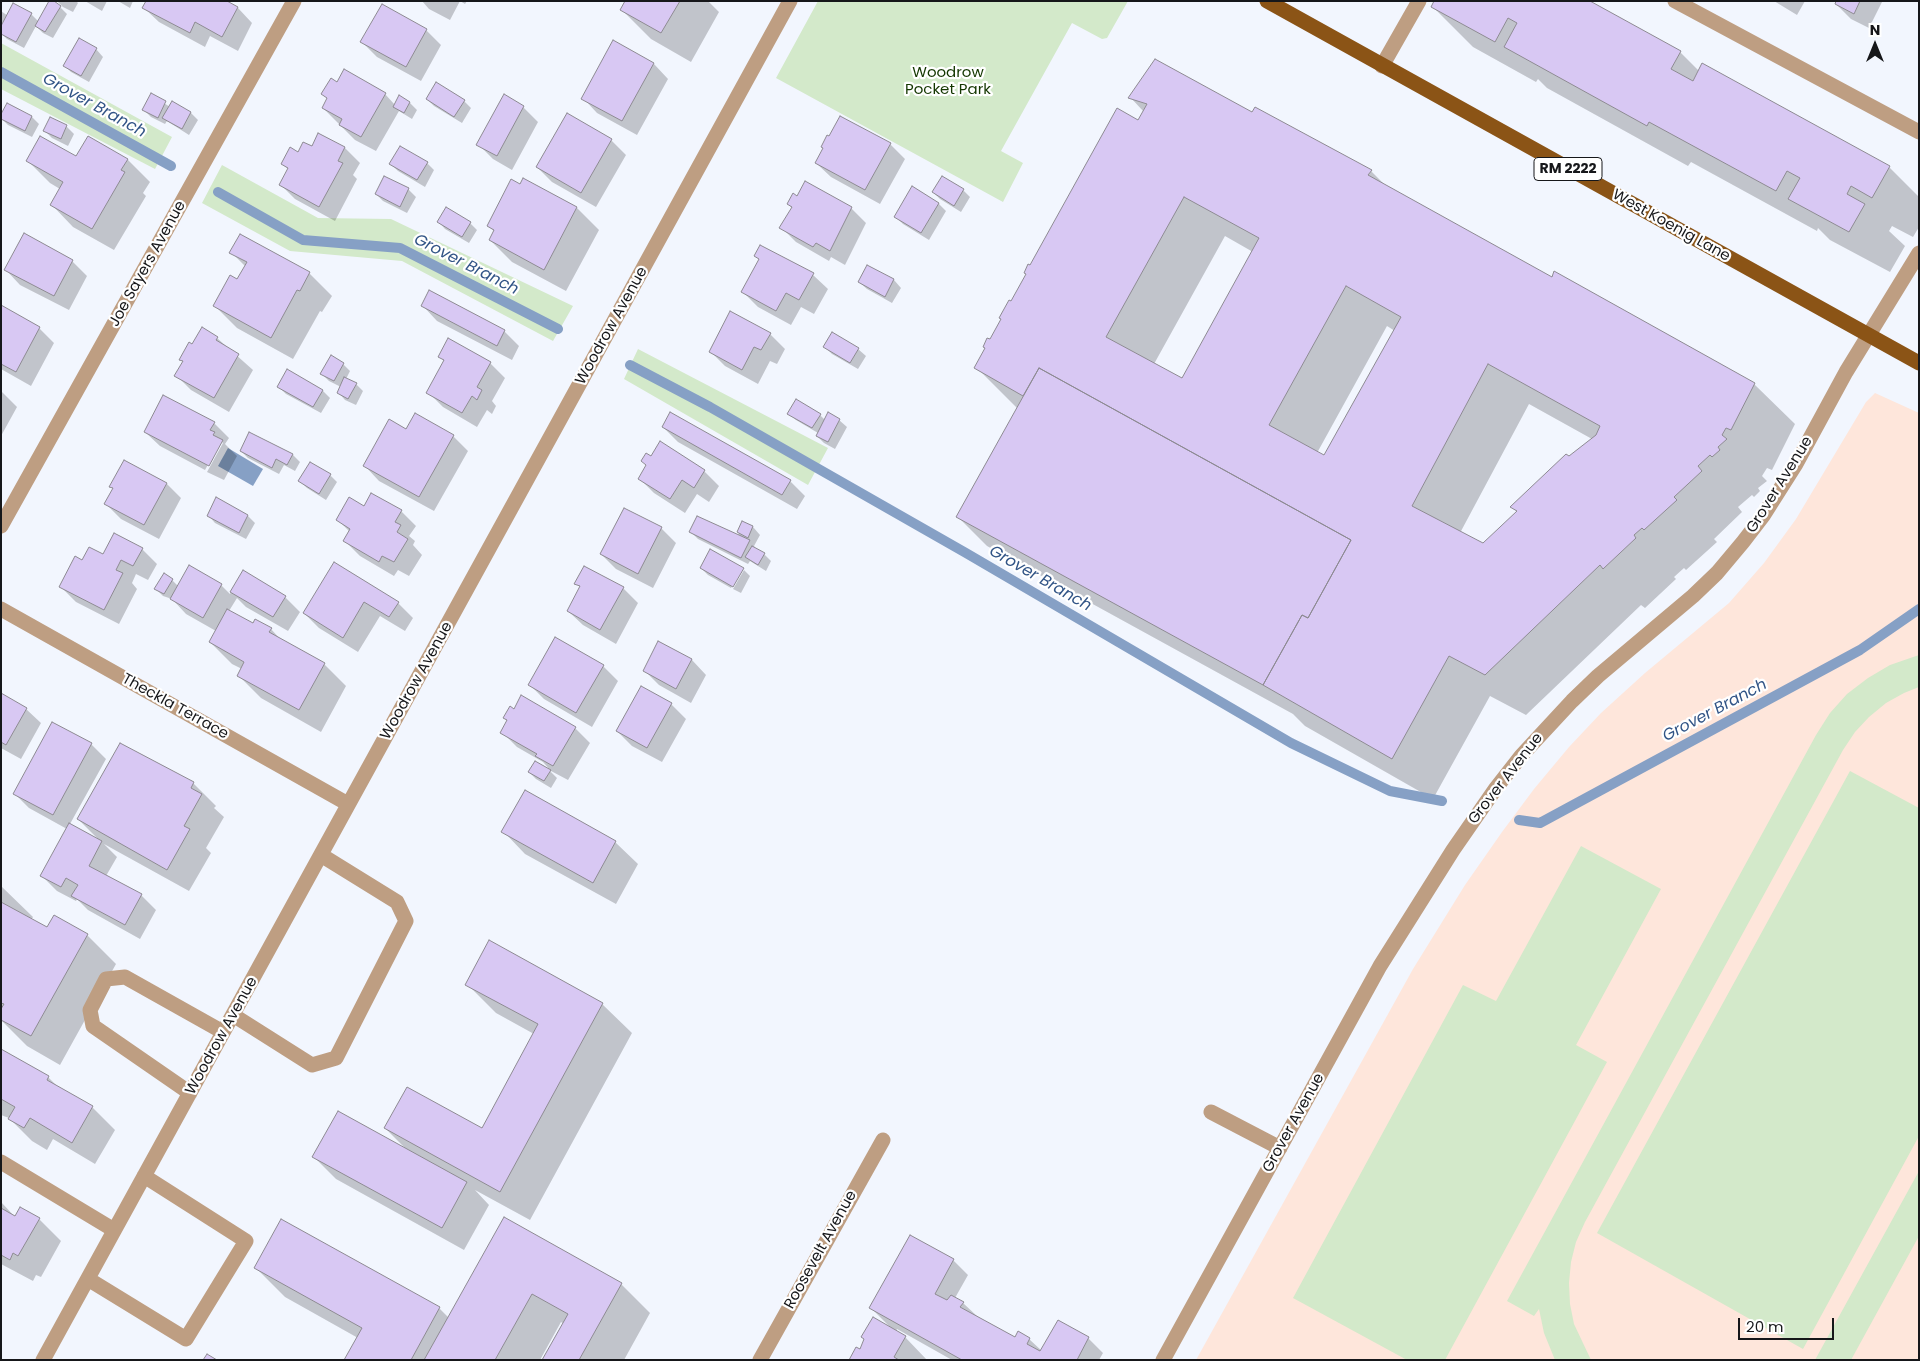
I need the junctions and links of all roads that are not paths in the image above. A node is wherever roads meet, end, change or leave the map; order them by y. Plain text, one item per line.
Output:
1 (294, 1) edge
2 (790, 1) edge
3 (1267, 1) edge
4 (1419, 1) edge
5 (1675, 1) edge
6 (1382, 66) junction
7 (1919, 132) edge
8 (1919, 253) edge
9 (1869, 336) junction
10 (1919, 363) edge
11 (1, 526) edge
12 (1, 609) edge
13 (348, 804) junction
14 (321, 855) junction
15 (233, 1015) junction
16 (223, 1032) junction
17 (190, 1093) junction
18 (1211, 1112) dead end
19 (883, 1140) dead end
20 (1280, 1148) junction
21 (1, 1162) edge
22 (144, 1176) junction
23 (114, 1230) junction
24 (88, 1278) junction
25 (43, 1360) edge
26 (760, 1360) edge
27 (1163, 1360) edge

1 - 11 street, Joe Sayers Avenue
2 - 13 street, Woodrow Avenue
3 - 6 main road, West Koenig Lane / RM 2222
4 - 6 street
5 - 7 street
6 - 9 main road, West Koenig Lane / RM 2222
8 - 9 street, Grover Avenue
9 - 10 main road, West Koenig Lane / RM 2222
9 - 20 street, Grover Avenue
12 - 13 street, Theckla Terrace
13 - 14 street, Woodrow Avenue
14 - 15 street, Woodrow Avenue
14 - 15 street
15 - 16 street, Woodrow Avenue
16 - 17 street, Woodrow Avenue
16 - 17 street
17 - 22 street, Woodrow Avenue
18 - 20 street
19 - 26 street, Roosevelt Avenue
20 - 27 street, Grover Avenue
21 - 23 street
22 - 23 street, Woodrow Avenue
22 - 24 street
23 - 24 street, Woodrow Avenue
24 - 25 street, Woodrow Avenue

